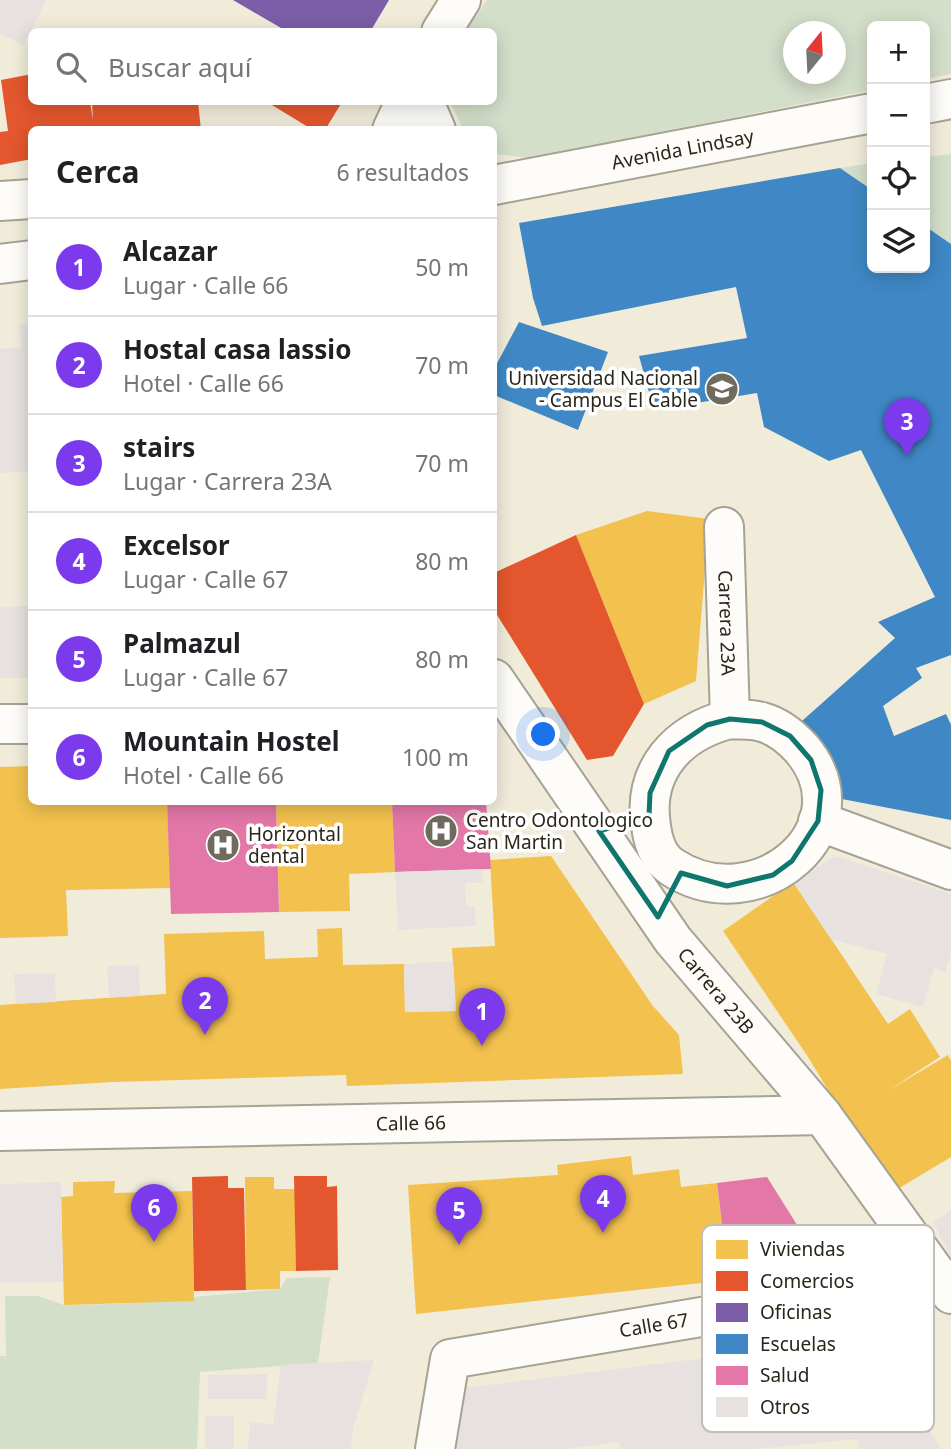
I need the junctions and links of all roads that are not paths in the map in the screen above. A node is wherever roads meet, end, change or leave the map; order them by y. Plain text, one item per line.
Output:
1 (461, 0) edge
2 (444, 28) edge
3 (951, 99) edge
4 (930, 103) edge
5 (404, 105) edge
6 (425, 105) edge
7 (867, 114) edge
8 (394, 126) edge
9 (434, 126) edge
10 (497, 169) edge
11 (532, 176) junction
12 (497, 183) edge
13 (28, 199) edge
14 (0, 201) edge
15 (28, 260) edge
16 (0, 264) edge
17 (724, 527) dead end
18 (497, 683) edge
19 (730, 719) junction
20 (0, 724) edge
21 (28, 724) edge
22 (649, 816) junction
23 (818, 821) junction
24 (599, 831) junction
25 (951, 870) edge
26 (681, 873) junction
27 (658, 917) junction
28 (822, 1115) junction
29 (0, 1131) edge
30 (902, 1225) edge
31 (934, 1269) edge
32 (946, 1286) edge
33 (702, 1322) edge
34 (436, 1449) edge

1 - 2 street
3 - 4 street
5 - 8 street
6 - 9 street
7 - 11 street, Avenida Lindsay
10 - 11 street
11 - 12 street, Avenida Lindsay
13 - 14 street
15 - 16 street
17 - 19 street, Carrera 23A
18 - 24 street, Carrera 23B
19 - 22 street
19 - 23 street
20 - 21 street
22 - 24 street
22 - 26 street
23 - 25 street
23 - 26 street
24 - 27 street, Carrera 23B
26 - 27 street
27 - 28 street, Carrera 23B
28 - 29 street, Calle 66
28 - 30 street, Carrera 23B
31 - 32 street, Carrera 23B
33 - 34 street, Calle 67

